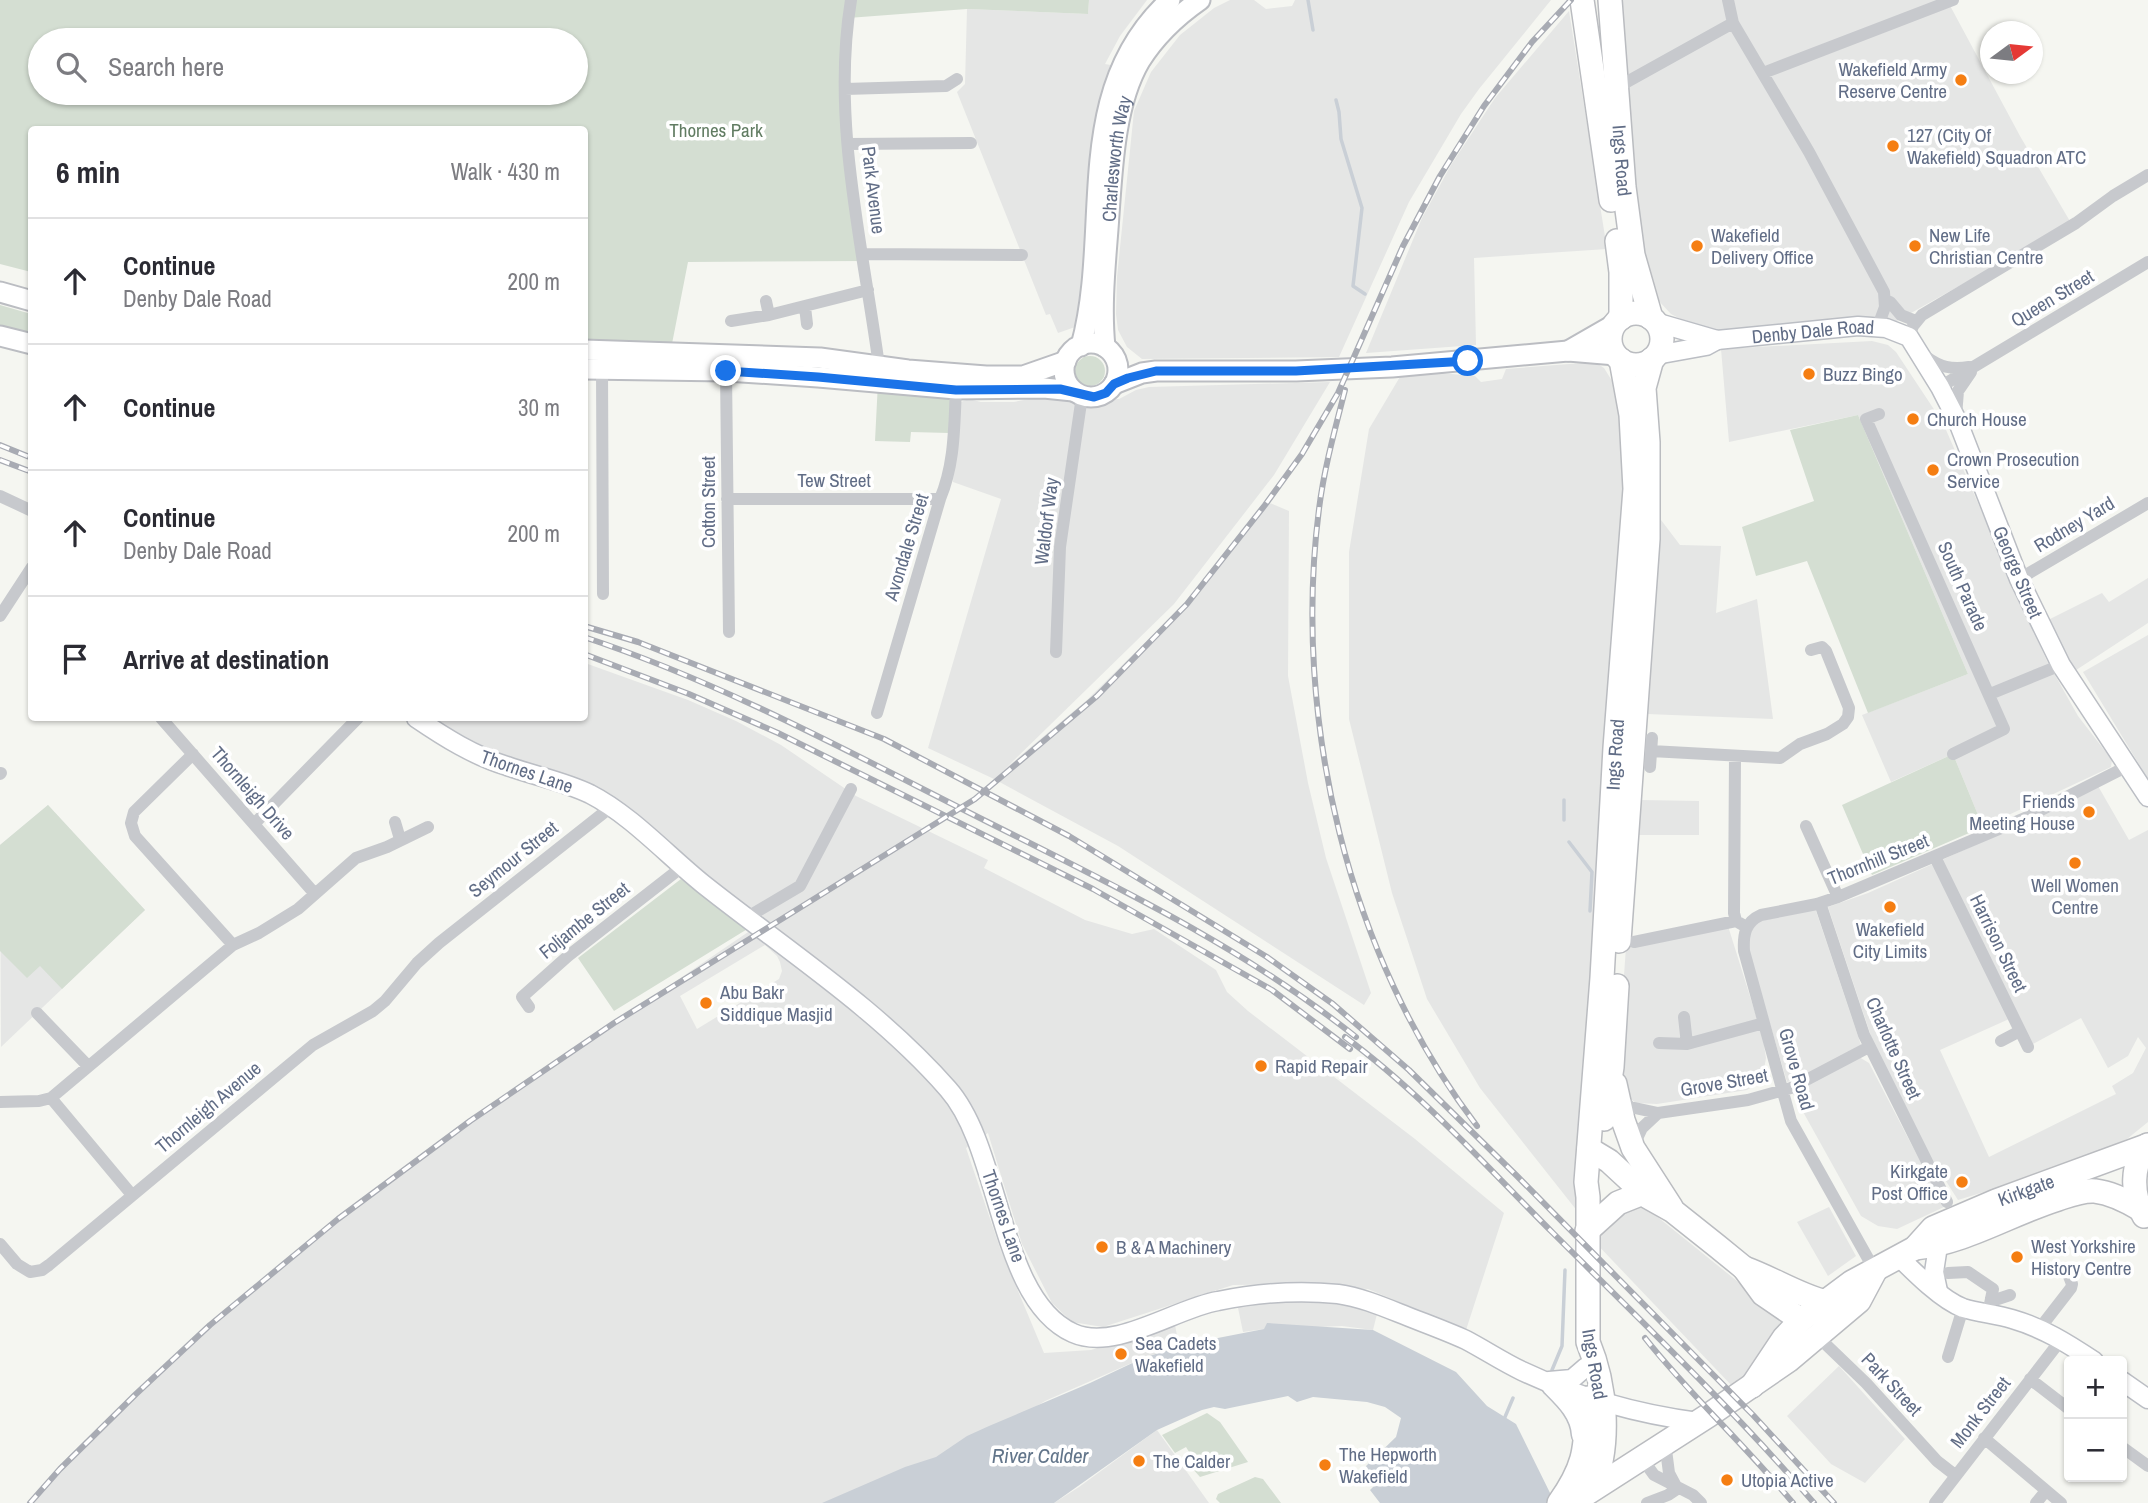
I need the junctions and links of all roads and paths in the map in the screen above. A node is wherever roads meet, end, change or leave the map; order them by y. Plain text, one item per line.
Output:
1 (851, 0) edge
2 (1170, 0) edge
3 (1200, 0) edge
4 (1582, 0) edge
5 (1610, 0) edge
6 (1728, 0) edge
7 (1952, 0) edge
8 (1733, 23) junction
9 (1763, 73) junction
10 (957, 79) dead end
11 (1615, 88) junction
12 (845, 89) junction
13 (971, 143) dead end
14 (848, 144) junction
15 (2148, 175) edge
16 (863, 254) junction
17 (1022, 255) dead end
18 (2148, 262) edge
19 (868, 290) junction
20 (0, 292) edge
21 (28, 300) edge
22 (1885, 300) junction
23 (766, 301) dead end
24 (806, 307) junction
25 (769, 315) junction
26 (737, 316) dead end
27 (1653, 320) junction
28 (1618, 321) junction
29 (807, 324) dead end
30 (1878, 326) junction
31 (1912, 329) junction
32 (0, 336) edge
33 (1717, 340) junction
34 (28, 343) edge
35 (1081, 345) junction
36 (588, 350) edge
37 (1568, 351) junction
38 (1109, 352) junction
39 (1919, 352) junction
40 (1654, 357) junction
41 (1619, 358) junction
42 (1066, 361) junction
43 (878, 366) junction
44 (1975, 366) junction
45 (593, 369) edge
46 (726, 371) junction
47 (1156, 371) junction
48 (1114, 384) junction
49 (1940, 387) junction
50 (956, 390) junction
51 (1077, 393) junction
52 (1879, 414) dead end
53 (1956, 418) junction
54 (0, 495) edge
55 (727, 499) junction
56 (940, 499) junction
57 (2148, 503) edge
58 (28, 509) edge
59 (28, 573) edge
60 (2019, 579) junction
61 (603, 594) dead end
62 (0, 616) edge
63 (729, 632) dead end
64 (1811, 650) dead end
65 (1056, 652) dead end
66 (1639, 658) junction
67 (2061, 665) junction
68 (1990, 694) junction
69 (1618, 706) junction
70 (877, 713) dead end
71 (164, 721) edge
72 (355, 721) edge
73 (420, 721) edge
74 (1646, 739) junction
75 (193, 754) junction
76 (1953, 754) dead end
77 (1735, 756) junction
78 (2128, 766) junction
79 (1650, 767) dead end
80 (850, 789) dead end
81 (2148, 797) edge
82 (611, 807) junction
83 (395, 822) dead end
84 (254, 824) junction
85 (1806, 826) dead end
86 (428, 827) dead end
87 (400, 839) junction
88 (1935, 857) junction
89 (682, 867) junction
90 (315, 894) junction
91 (1838, 897) junction
92 (1820, 903) junction
93 (746, 918) junction
94 (1741, 924) junction
95 (439, 943) joint
96 (1634, 943) dead end
97 (233, 945) junction
98 (528, 1007) dead end
99 (37, 1013) dead end
100 (1684, 1017) dead end
101 (1763, 1023) junction
102 (2020, 1031) junction
103 (2001, 1041) dead end
104 (1660, 1043) dead end
105 (1687, 1044) junction
106 (2028, 1046) dead end
107 (1869, 1047) junction
108 (88, 1066) junction
109 (1612, 1067) junction
110 (1616, 1092) junction
111 (1782, 1092) junction
112 (51, 1098) junction
113 (0, 1102) edge
114 (1658, 1113) junction
115 (2147, 1145) edge
116 (1633, 1148) junction
117 (1593, 1151) junction
118 (1643, 1193) junction
119 (132, 1195) junction
120 (1947, 1202) dead end
121 (1673, 1211) junction
122 (2144, 1215) edge
123 (1587, 1231) junction
124 (0, 1244) edge
125 (1917, 1250) junction
126 (1744, 1268) junction
127 (1875, 1271) junction
128 (2067, 1271) dead end
129 (1948, 1273) dead end
130 (1938, 1290) junction
131 (2010, 1294) dead end
132 (1825, 1302) junction
133 (1963, 1308) junction
134 (1809, 1328) junction
135 (2039, 1328) junction
136 (1588, 1342) junction
137 (2057, 1345) dead end
138 (2087, 1356) edge
139 (1948, 1357) dead end
140 (1586, 1367) junction
141 (2034, 1374) junction
142 (1545, 1382) junction
143 (2127, 1384) edge
144 (1595, 1399) junction
145 (2148, 1399) edge
146 (2064, 1409) edge
147 (1698, 1422) junction
148 (1984, 1438) junction
149 (1665, 1442) junction
150 (2127, 1451) edge
151 (1583, 1457) junction
152 (1642, 1457) junction
153 (2148, 1466) edge
154 (1955, 1475) junction
155 (1593, 1488) junction
156 (1677, 1489) junction
157 (2045, 1492) junction
158 (1559, 1503) edge
159 (1572, 1503) edge
160 (1647, 1503) edge
161 (1702, 1503) edge
162 (1935, 1503) edge
163 (2036, 1503) edge
164 (2061, 1503) edge

1 - 12 street, Park Avenue
2 - 35 main road, Charlesworth Way
3 - 38 main road, Charlesworth Way
4 - 28 highway, Ings Road
5 - 11 highway, Ings Road
6 - 8 street
7 - 9 street
8 - 9 street
8 - 11 street
9 - 22 street
10 - 12 street
11 - 27 highway, Ings Road
12 - 14 street, Park Avenue
13 - 14 street
14 - 16 street, Park Avenue
15 - 31 street
16 - 17 street
16 - 19 street, Park Avenue
18 - 44 street, Queen Street
19 - 24 street
19 - 43 street, Park Avenue
20 - 21 main road
22 - 30 street
22 - 31 street
23 - 25 street
24 - 25 street
24 - 29 street
25 - 26 street
27 - 28 highway
27 - 33 street, Denby Dale Road
27 - 40 highway
28 - 37 main road
28 - 41 highway
30 - 31 street, Denby Dale Road
30 - 33 street, Denby Dale Road
31 - 39 street, George Street
32 - 34 main road
33 - 40 street, Denby Dale Road
35 - 38 main road
35 - 42 main road
36 - 43 main road
37 - 41 main road
37 - 47 main road
38 - 47 main road
38 - 48 main road
39 - 44 street
39 - 49 street, George Street
40 - 41 highway
40 - 66 highway, Ings Road
41 - 69 highway, Ings Road
42 - 43 main road
42 - 51 main road
44 - 49 street, Queen Street
44 - 53 street, Queen Street
45 - 46 main road
45 - 61 street
46 - 50 main road
46 - 55 street, Cotton Street
47 - 48 main road
48 - 51 main road
49 - 53 street, George Street
50 - 51 main road
50 - 56 street, Avondale Street
51 - 65 street, Waldorf Way
52 - 68 street, South Parade
53 - 60 street, George Street
54 - 58 street
55 - 56 street, Tew Street
55 - 63 street, Cotton Street
56 - 70 street, Avondale Street
57 - 60 street, Rodney Yard
59 - 62 street
60 - 67 street, George Street
64 - 77 street
66 - 69 highway
66 - 74 highway, Ings Road
67 - 68 street
67 - 78 street, George Street
68 - 76 street, South Parade
69 - 74 highway
69 - 117 highway, Ings Road
71 - 75 street, Thornleigh Drive
72 - 84 street
73 - 82 street, Thornes Lane
74 - 77 street
74 - 79 street
74 - 109 highway, Ings Road
75 - 84 street, Thornleigh Drive
75 - 97 street
77 - 94 street, Grove Road
78 - 81 street, George Street
78 - 88 street, Thornhill Street
80 - 93 street
82 - 89 street, Thornes Lane
82 - 95 street, Seymour Street
83 - 87 street
84 - 90 street, Thornleigh Drive
85 - 91 street
86 - 87 street
87 - 90 street
88 - 91 street, Thornhill Street
88 - 102 street, Harrison Street
89 - 93 street, Thornes Lane
89 - 98 street, Foljambe Street
90 - 97 street
91 - 92 street, Thornhill Street
92 - 94 street, Thornhill Street
92 - 107 street, Charlotte Street
93 - 142 street, Thornes Lane
94 - 96 street, Thornhill Street
94 - 101 street, Grove Road
95 - 119 street, Thornleigh Avenue
97 - 108 street
99 - 108 street
100 - 105 street
101 - 105 street
101 - 111 street, Grove Road
102 - 103 street
102 - 106 street, Harrison Street
104 - 105 street
107 - 111 street, Grove Street
107 - 120 street, Charlotte Street
108 - 112 street
109 - 110 highway, Ings Road
109 - 117 highway, Ings Road
110 - 114 street, Grove Street
110 - 116 highway, Ings Road
111 - 114 street, Grove Street
111 - 127 street, Grove Road
112 - 113 street
112 - 119 street
114 - 116 street, Grove Street
115 - 122 highway
115 - 125 highway, Kirkgate
116 - 121 highway, Ings Road
117 - 118 highway, Ings Road
117 - 123 highway, Ings Road
118 - 121 highway, Ings Road
118 - 123 highway
119 - 124 street, Thornleigh Avenue
121 - 126 highway, Ings Road
122 - 125 highway, Kirkgate
123 - 136 highway, Ings Road
125 - 127 highway, Kirkgate
125 - 130 street
125 - 130 street
126 - 132 highway, Ings Road
126 - 134 highway, Ings Road
127 - 132 highway, Kirkgate
127 - 134 highway, Kirkgate
128 - 135 street
129 - 131 street
130 - 133 street
132 - 134 highway, Kirkgate
133 - 135 street
133 - 139 street
134 - 147 highway, Kirkgate
134 - 154 street, Park Street
135 - 138 street
136 - 140 highway
136 - 144 highway, Ings Road
137 - 141 street, Monk Street
140 - 142 street
140 - 144 highway
141 - 146 street
141 - 148 street, Monk Street
142 - 144 street, Thornes Lane
142 - 151 street
143 - 145 street
144 - 147 street, Thornes Lane
144 - 151 highway
144 - 155 highway, Ings Road
147 - 149 highway, Kirkgate
148 - 154 street, Monk Street
148 - 157 street
149 - 152 highway, Kirkgate
149 - 156 street
150 - 153 street
151 - 158 highway
152 - 155 highway, Kirkgate
152 - 156 street
154 - 162 street, Monk Street
155 - 159 highway, Kirkgate
156 - 160 street
156 - 161 street
157 - 163 street
157 - 164 street

